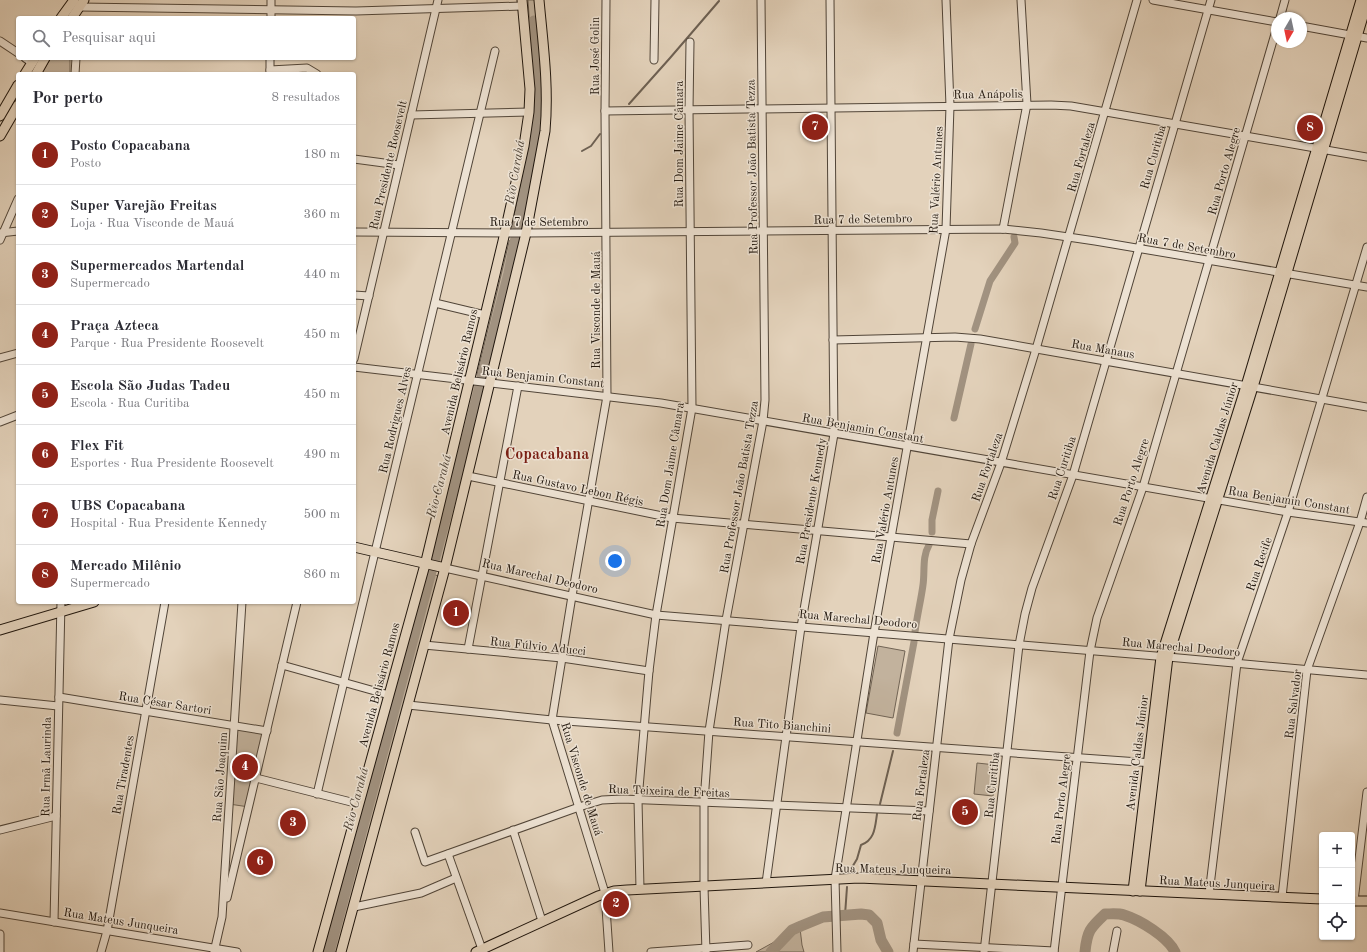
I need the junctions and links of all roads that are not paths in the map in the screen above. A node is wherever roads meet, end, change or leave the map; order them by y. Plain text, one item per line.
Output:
1 (271, 0) edge
2 (438, 0) edge
3 (539, 0) edge
4 (606, 0) edge
5 (655, 0) edge
6 (761, 0) edge
7 (830, 0) edge
8 (946, 0) edge
9 (1021, 0) edge
10 (1138, 0) edge
11 (1153, 0) edge
12 (1211, 0) edge
13 (1285, 0) edge
14 (1361, 0) edge
15 (522, 3) edge
16 (1367, 3) edge
17 (78, 7) edge
18 (436, 9) junction
19 (1208, 10) junction
20 (1282, 12) edge
21 (271, 14) edge
22 (64, 16) edge
23 (73, 16) edge
24 (1271, 21) edge
25 (1307, 27) edge
26 (1354, 35) junction
27 (1367, 38) edge
28 (0, 41) edge
29 (690, 42) dead end
30 (1271, 47) edge
31 (495, 51) dead end
32 (16, 52) edge
33 (30, 60) edge
34 (44, 60) edge
35 (76, 60) edge
36 (270, 60) edge
37 (654, 60) dead end
38 (26, 72) edge
39 (37, 72) edge
40 (75, 72) edge
41 (270, 72) edge
42 (314, 72) edge
43 (16, 88) edge
44 (1027, 104) junction
45 (950, 106) junction
46 (831, 108) junction
47 (763, 109) junction
48 (16, 110) edge
49 (689, 110) junction
50 (605, 111) junction
51 (529, 112) junction
52 (1106, 112) junction
53 (1, 114) edge
54 (480, 114) junction
55 (411, 115) junction
56 (1175, 124) junction
57 (0, 136) edge
58 (1245, 136) junction
59 (1320, 149) junction
60 (1367, 157) edge
61 (356, 160) edge
62 (399, 166) junction
63 (16, 203) edge
64 (946, 229) junction
65 (1003, 229) junction
66 (832, 230) junction
67 (16, 231) edge
68 (764, 231) junction
69 (356, 232) edge
70 (384, 232) junction
71 (690, 232) junction
72 (2, 233) edge
73 (451, 233) junction
74 (508, 233) junction
75 (606, 233) junction
76 (523, 234) junction
77 (1069, 237) junction
78 (0, 240) edge
79 (1367, 247) edge
80 (1138, 248) junction
81 (1209, 261) junction
82 (1283, 273) junction
83 (1356, 285) junction
84 (1367, 287) edge
85 (356, 295) edge
86 (369, 296) junction
87 (435, 303) junction
88 (485, 315) junction
89 (927, 338) junction
90 (833, 340) junction
91 (1036, 349) junction
92 (356, 351) edge
93 (16, 354) edge
94 (0, 358) edge
95 (1106, 361) junction
96 (356, 367) edge
97 (1176, 373) junction
98 (418, 374) junction
99 (472, 381) junction
100 (488, 383) junction
101 (518, 386) junction
102 (1250, 386) junction
103 (607, 396) junction
104 (1323, 399) junction
105 (1367, 407) edge
106 (692, 408) junction
107 (16, 416) edge
108 (763, 421) junction
109 (0, 422) edge
110 (834, 434) junction
111 (907, 446) junction
112 (1001, 463) junction
113 (1073, 475) junction
114 (468, 476) junction
115 (499, 483) junction
116 (1143, 487) junction
117 (1367, 497) edge
118 (1214, 499) junction
119 (588, 501) junction
120 (1288, 512) junction
121 (672, 518) junction
122 (1363, 522) edge
123 (744, 524) junction
124 (817, 531) junction
125 (891, 537) junction
126 (971, 544) junction
127 (356, 547) edge
128 (375, 552) junction
129 (427, 564) junction
130 (443, 567) junction
131 (482, 576) junction
132 (572, 596) junction
133 (61, 604) edge
134 (87, 604) edge
135 (165, 604) edge
136 (242, 604) edge
137 (297, 604) edge
138 (61, 612) junction
139 (656, 615) junction
140 (726, 620) junction
141 (801, 627) junction
142 (0, 630) edge
143 (874, 633) junction
144 (949, 639) junction
145 (424, 645) junction
146 (1019, 645) junction
147 (468, 650) junction
148 (1090, 651) junction
149 (1164, 657) junction
150 (562, 658) junction
151 (1237, 664) junction
152 (282, 665) junction
153 (649, 670) junction
154 (1307, 670) junction
155 (1367, 676) edge
156 (344, 682) junction
157 (389, 694) junction
158 (59, 697) junction
159 (0, 700) edge
160 (408, 705) junction
161 (58, 706) junction
162 (146, 711) junction
163 (552, 720) junction
164 (234, 726) junction
165 (644, 726) junction
166 (267, 731) junction
167 (709, 731) junction
168 (786, 737) junction
169 (857, 742) junction
170 (936, 748) junction
171 (1006, 753) junction
172 (1077, 758) junction
173 (1151, 763) junction
174 (256, 778) junction
175 (1367, 792) edge
176 (317, 794) junction
177 (638, 800) junction
178 (704, 802) junction
179 (359, 804) junction
180 (777, 805) junction
181 (579, 807) junction
182 (846, 808) junction
183 (929, 811) junction
184 (56, 816) junction
185 (0, 830) edge
186 (513, 830) junction
187 (415, 832) dead end
188 (448, 854) junction
189 (456, 878) junction
190 (835, 879) junction
191 (921, 881) junction
192 (766, 883) junction
193 (992, 884) junction
194 (1355, 885) edge
195 (704, 887) junction
196 (1062, 888) junction
197 (640, 889) junction
198 (1137, 891) junction
199 (605, 893) junction
200 (1209, 894) junction
201 (1282, 897) junction
202 (1319, 899) edge
203 (1355, 901) edge
204 (1367, 901) edge
205 (354, 907) junction
206 (0, 913) edge
207 (222, 917) junction
208 (542, 921) junction
209 (54, 922) junction
210 (107, 931) junction
211 (1117, 931) dead end
212 (0, 934) edge
213 (914, 944) junction
214 (748, 945) dead end
215 (215, 950) edge
216 (706, 950) edge
217 (985, 950) edge
218 (480, 951) edge
219 (0, 952) edge
220 (100, 952) edge
221 (237, 952) edge
222 (318, 952) edge
223 (341, 952) edge
224 (609, 952) edge
225 (651, 952) edge
226 (837, 952) edge
227 (913, 952) edge
228 (1054, 952) edge
229 (1113, 952) edge

1 - 21 street
2 - 18 street, Rua Presidente Roosevelt
3 - 76 main road
4 - 50 street, Rua José Golin
5 - 37 street
6 - 47 street, Rua Professor João Batista Tezza
7 - 46 street, Rua Presidente Kennedy
8 - 45 street, Rua Valério Antunes
9 - 44 street
10 - 52 street, Rua Fortaleza
11 - 19 street
12 - 19 street, Rua Curitiba
13 - 20 street
14 - 26 main road, Avenida Caldas Júnior
15 - 18 street
15 - 51 main road, Avenida Belisário Ramos
16 - 26 main road, Avenida Caldas Júnior
17 - 21 street
17 - 22 main road
17 - 23 main road
18 - 21 street
18 - 55 street, Rua Presidente Roosevelt
19 - 24 street
19 - 56 street, Rua Curitiba
25 - 26 street
26 - 27 street
26 - 59 main road, Avenida Caldas Júnior
28 - 32 street
29 - 49 street, Rua Dom Jaime Câmara
30 - 58 street, Rua Porto Alegre
31 - 54 street, Rua Rodrigues Alves
33 - 38 main road
34 - 39 main road
35 - 40 street
36 - 41 street
41 - 42 street
43 - 53 main road
44 - 45 street, Rua Anápolis
44 - 52 street, Rua Anápolis
44 - 65 street
45 - 46 street, Rua Anápolis
45 - 64 street, Rua Valério Antunes
46 - 47 street, Rua Anápolis
46 - 66 street, Rua Presidente Kennedy
47 - 49 street, Rua Anápolis
47 - 68 street, Rua Professor João Batista Tezza
48 - 57 main road
49 - 50 street, Rua Anápolis
49 - 71 street, Rua Dom Jaime Câmara
50 - 75 street, Rua Visconde de Mauá
51 - 54 street
51 - 74 main road, Avenida Belisário Ramos
52 - 56 street, Rua Anápolis
52 - 77 street, Rua Fortaleza
54 - 55 street
54 - 73 street, Rua Rodrigues Alves
55 - 62 street, Rua Presidente Roosevelt
56 - 58 street, Rua Anápolis
56 - 80 street, Rua Curitiba
58 - 59 street, Rua Anápolis
58 - 81 street, Rua Porto Alegre
59 - 60 street, Rua Anápolis
59 - 82 main road, Avenida Caldas Júnior
61 - 62 street
62 - 70 street, Rua Presidente Roosevelt
63 - 72 street
64 - 65 street, Rua 7 de Setembro
64 - 66 street, Rua 7 de Setembro
64 - 89 street, Rua Valério Antunes
65 - 77 street, Rua 7 de Setembro
66 - 68 street, Rua 7 de Setembro
66 - 90 street, Rua Presidente Kennedy
67 - 72 street
68 - 71 street, Rua 7 de Setembro
68 - 108 street, Rua Professor João Batista Tezza
69 - 70 street, Rua 7 de Setembro
70 - 73 street, Rua 7 de Setembro
70 - 86 street, Rua Presidente Roosevelt
71 - 75 street, Rua 7 de Setembro
71 - 106 street, Rua Dom Jaime Câmara
72 - 78 street
73 - 74 street, Rua 7 de Setembro
73 - 87 street, Rua Rodrigues Alves
74 - 76 street, Rua 7 de Setembro
74 - 88 main road, Avenida Belisário Ramos
75 - 76 street, Rua 7 de Setembro
75 - 103 street, Rua Visconde de Mauá
76 - 100 main road
77 - 80 street, Rua 7 de Setembro
77 - 91 street, Rua Fortaleza
79 - 83 street, Rua Recife
80 - 81 street, Rua 7 de Setembro
80 - 95 street, Rua Curitiba
81 - 82 street, Rua 7 de Setembro
81 - 97 street, Rua Porto Alegre
82 - 83 street, Rua 7 de Setembro
82 - 102 main road, Avenida Caldas Júnior
83 - 84 street, Rua 7 de Setembro
83 - 104 street, Rua Recife
85 - 86 street
86 - 92 street, Rua Presidente Roosevelt
87 - 88 street
87 - 98 street, Rua Rodrigues Alves
88 - 99 main road, Avenida Belisário Ramos
89 - 90 street, Rua Manaus
89 - 91 street, Rua Manaus
89 - 111 street, Rua Valério Antunes
90 - 110 street, Rua Presidente Kennedy
91 - 95 street, Rua Manaus
91 - 112 street, Rua Fortaleza
93 - 94 street
95 - 97 street, Rua Manaus
95 - 113 street, Rua Curitiba
96 - 98 street, Rua Benjamin Constant
97 - 102 street, Rua Manaus
97 - 116 street, Rua Porto Alegre
98 - 99 street, Rua Benjamin Constant
98 - 128 street, Rua Rodrigues Alves
99 - 100 street, Rua Benjamin Constant
99 - 129 main road, Avenida Belisário Ramos
100 - 101 street, Rua Benjamin Constant
100 - 114 main road
101 - 103 street, Rua Benjamin Constant
101 - 115 street
102 - 104 street, Rua Manaus
102 - 118 main road, Avenida Caldas Júnior
103 - 106 street, Rua Benjamin Constant
103 - 119 street, Rua Visconde de Mauá
104 - 105 street, Rua Manaus
104 - 120 street, Rua Recife
106 - 108 street, Rua Benjamin Constant
106 - 121 street, Rua Dom Jaime Câmara
107 - 109 street
108 - 110 street, Rua Benjamin Constant
108 - 123 street, Rua Professor João Batista Tezza
110 - 111 street, Rua Benjamin Constant
110 - 124 street, Rua Presidente Kennedy
111 - 112 street, Rua Benjamin Constant
111 - 125 street, Rua Valério Antunes
112 - 113 street, Rua Benjamin Constant
112 - 126 street, Rua Fortaleza
113 - 116 street, Rua Benjamin Constant
113 - 146 street, Rua Curitiba
114 - 115 street, Rua Gustavo Lebon Régis
114 - 130 main road
115 - 119 street, Rua Gustavo Lebon Régis
115 - 131 street
116 - 118 street, Rua Benjamin Constant
116 - 148 street, Rua Porto Alegre
117 - 122 street, Rua Salvador
118 - 120 street, Rua Benjamin Constant
118 - 149 main road, Avenida Caldas Júnior
119 - 121 street, Rua Gustavo Lebon Régis
119 - 132 street, Rua Visconde de Mauá
120 - 122 street, Rua Benjamin Constant
120 - 151 street, Rua Recife
121 - 123 street, Rua Gustavo Lebon Régis
121 - 139 street, Rua Dom Jaime Câmara
122 - 154 street, Rua Salvador
123 - 124 street, Rua Gustavo Lebon Régis
123 - 140 street, Rua Professor João Batista Tezza
124 - 125 street, Rua Gustavo Lebon Régis
124 - 141 street, Rua Presidente Kennedy
125 - 126 street, Rua Gustavo Lebon Régis
125 - 143 street, Rua Valério Antunes
126 - 144 street, Rua Fortaleza
127 - 128 main road, Rua Marechal Deodoro
128 - 129 main road, Rua Marechal Deodoro
128 - 156 street, Rua Rodrigues Alves
129 - 130 main road, Rua Marechal Deodoro
129 - 157 main road, Avenida Belisário Ramos
130 - 131 street, Rua Marechal Deodoro
130 - 145 main road
131 - 132 street, Rua Marechal Deodoro
131 - 147 street
132 - 139 street, Rua Marechal Deodoro
132 - 150 street, Rua Visconde de Mauá
133 - 138 street, Rua Irmã Laurinda
134 - 138 main road
135 - 162 street, Rua Tiradentes
136 - 164 street, Rua São Joaquim
137 - 152 street
138 - 142 main road
138 - 158 street, Rua Irmã Laurinda
139 - 140 street, Rua Marechal Deodoro
139 - 153 street, Rua Dom Jaime Câmara
140 - 141 street, Rua Marechal Deodoro
140 - 167 street, Rua Professor João Batista Tezza
141 - 143 street, Rua Marechal Deodoro
141 - 168 street, Rua Presidente Kennedy
143 - 144 street, Rua Marechal Deodoro
143 - 169 street, Rua Valério Antunes
144 - 146 street, Rua Marechal Deodoro
144 - 170 street, Rua Fortaleza
145 - 147 street, Rua Fúlvio Aducci
145 - 160 main road
146 - 148 street, Rua Marechal Deodoro
146 - 171 street, Rua Curitiba
147 - 150 street, Rua Fúlvio Aducci
148 - 149 street, Rua Marechal Deodoro
148 - 172 street, Rua Porto Alegre
149 - 151 street, Rua Marechal Deodoro
149 - 173 main road, Avenida Caldas Júnior
150 - 153 street, Rua Fúlvio Aducci
150 - 163 street, Rua Visconde de Mauá
151 - 154 street, Rua Marechal Deodoro
151 - 200 street, Rua Recife
152 - 156 street
152 - 166 street
153 - 165 street, Rua Dom Jaime Câmara
154 - 155 street, Rua Marechal Deodoro
154 - 201 street, Rua Salvador
156 - 157 street
156 - 176 street, Rua Rodrigues Alves
157 - 179 main road, Avenida Belisário Ramos
158 - 161 street, Rua Irmã Laurinda
158 - 162 street, Rua César Sartori
159 - 161 street
160 - 163 street, Rua Tito Bianchini
160 - 205 main road
161 - 184 street, Rua Irmã Laurinda
162 - 164 street, Rua César Sartori
162 - 210 street, Rua Tiradentes
163 - 165 street, Rua Tito Bianchini
163 - 181 street, Rua Visconde de Mauá
164 - 166 street, Rua César Sartori
164 - 207 street, Rua São Joaquim
165 - 167 street, Rua Tito Bianchini
165 - 177 street, Rua Dom Jaime Câmara
166 - 174 street
167 - 168 street, Rua Tito Bianchini
167 - 178 street, Rua Professor João Batista Tezza
168 - 169 street, Rua Tito Bianchini
168 - 180 street, Rua Presidente Kennedy
169 - 170 street, Rua Tito Bianchini
169 - 182 street, Rua Valério Antunes
170 - 171 street, Rua Tito Bianchini
170 - 183 street, Rua Fortaleza
171 - 172 street, Rua Tito Bianchini
171 - 193 street, Rua Curitiba
172 - 173 street, Rua Tito Bianchini
172 - 196 street, Rua Porto Alegre
173 - 198 main road, Avenida Caldas Júnior
174 - 176 street
174 - 207 street
175 - 194 street
176 - 179 street
177 - 178 street, Rua Teixeira de Freitas
177 - 181 street, Rua Teixeira de Freitas
177 - 197 street, Rua Dom Jaime Câmara
178 - 180 street, Rua Teixeira de Freitas
178 - 195 street, Rua Professor João Batista Tezza
179 - 222 main road, Avenida Belisário Ramos
180 - 182 street, Rua Teixeira de Freitas
180 - 192 street, Rua Presidente Kennedy
181 - 186 street, Rua Teixeira de Freitas
181 - 199 street, Rua Visconde de Mauá
182 - 183 street, Rua Teixeira de Freitas
182 - 190 street, Rua Valério Antunes
183 - 191 street, Rua Fortaleza
184 - 185 street
184 - 209 street, Rua Irmã Laurinda
186 - 188 street, Rua Teixeira de Freitas
186 - 208 street
187 - 188 street, Rua Teixeira de Freitas
188 - 189 street
189 - 205 street
189 - 218 street
190 - 191 main road, Rua Mateus Junqueira
190 - 192 main road, Rua Mateus Junqueira
190 - 226 street, Rua Valério Antunes
191 - 193 main road, Rua Mateus Junqueira
191 - 213 street, Rua Fortaleza
192 - 195 main road, Rua Mateus Junqueira
193 - 196 main road, Rua Mateus Junqueira
193 - 217 street, Rua Curitiba
195 - 197 main road, Rua Mateus Junqueira
195 - 216 street, Rua Professor João Batista Tezza
196 - 198 main road, Rua Mateus Junqueira
196 - 228 street, Rua Porto Alegre
197 - 199 main road, Rua Mateus Junqueira
198 - 200 main road, Rua Mateus Junqueira
199 - 208 main road, Rua Mateus Junqueira
199 - 224 street, Rua Visconde de Mauá
200 - 201 main road, Rua Mateus Junqueira
201 - 202 main road, Rua Mateus Junqueira
203 - 204 main road
205 - 223 main road
206 - 209 street, Rua Mateus Junqueira
207 - 215 street, Rua São Joaquim
208 - 218 main road, Rua Mateus Junqueira
209 - 210 street, Rua Mateus Junqueira
210 - 215 street, Rua Mateus Junqueira
210 - 220 street, Rua Tiradentes
211 - 229 street
212 - 219 street
213 - 217 street
213 - 227 street, Rua Fortaleza
214 - 216 street
215 - 221 street, Rua Mateus Junqueira
216 - 225 street
217 - 228 street

